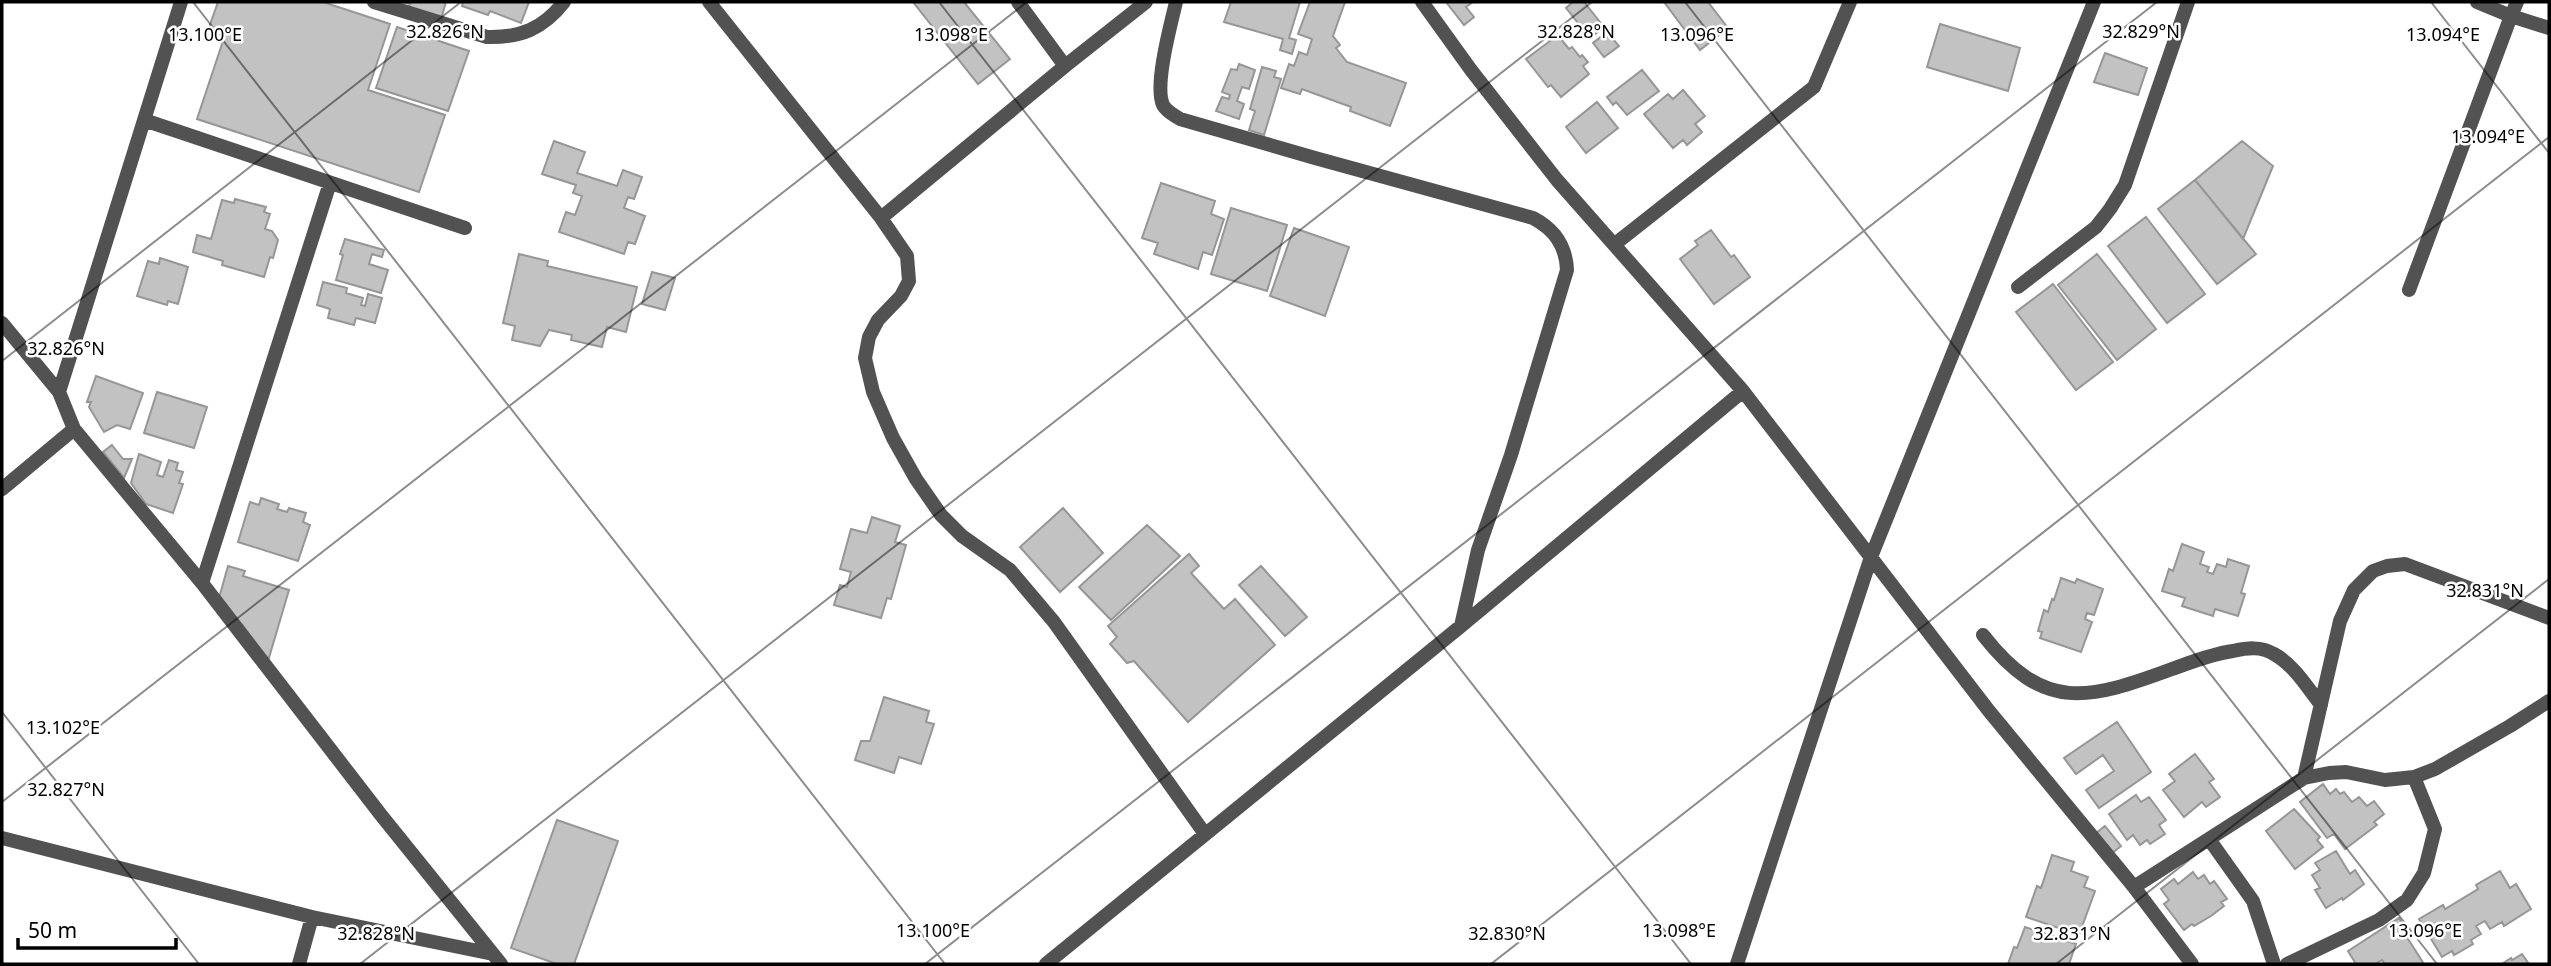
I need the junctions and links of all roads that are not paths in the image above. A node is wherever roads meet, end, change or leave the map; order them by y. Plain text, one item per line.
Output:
1 (181, 2) edge
2 (374, 2) edge
3 (564, 2) edge
4 (709, 2) edge
5 (1018, 2) edge
6 (1146, 2) edge
7 (1176, 2) edge
8 (1422, 2) edge
9 (1850, 2) edge
10 (2094, 2) edge
11 (2188, 2) edge
12 (2477, 2) edge
13 (2517, 2) edge
14 (2511, 16) junction
15 (2549, 28) edge
16 (1065, 66) junction
17 (144, 120) junction
18 (330, 183) junction
19 (881, 218) junction
20 (465, 228) dead end
21 (1615, 244) junction
22 (2018, 287) dead end
23 (2409, 290) dead end
24 (2, 323) edge
25 (1743, 391) junction
26 (59, 392) junction
27 (74, 429) junction
28 (2, 489) edge
29 (1871, 557) junction
30 (202, 583) junction
31 (2549, 618) edge
32 (1461, 626) junction
33 (1983, 635) dead end
34 (2549, 701) edge
35 (2321, 705) junction
36 (2304, 778) junction
37 (2414, 778) junction
38 (1205, 834) junction
39 (2, 838) edge
40 (2209, 839) junction
41 (2134, 887) junction
42 (312, 917) junction
43 (496, 960) edge
44 (299, 964) edge
45 (1046, 964) edge
46 (1737, 964) edge
47 (2192, 964) edge
48 (2274, 964) edge
49 (2287, 964) edge

1 - 17 street
2 - 3 street
4 - 19 street
5 - 16 street
6 - 16 street
7 - 32 street
8 - 21 street
9 - 21 street
10 - 29 street
11 - 22 street
12 - 14 street
13 - 14 street
14 - 15 street
14 - 23 street
16 - 19 street
17 - 18 street
17 - 26 street
18 - 20 street
18 - 30 street
19 - 38 street
21 - 25 street
24 - 26 street
25 - 29 street
25 - 32 street
26 - 27 street
27 - 28 street
27 - 30 street
29 - 41 street
29 - 46 street
30 - 43 street
31 - 35 street
32 - 38 street
33 - 35 street
34 - 37 street
35 - 36 street
36 - 37 street
36 - 40 street
37 - 49 street
38 - 45 street
39 - 42 street
40 - 41 street
40 - 48 street
41 - 47 street
42 - 43 street
42 - 44 street

